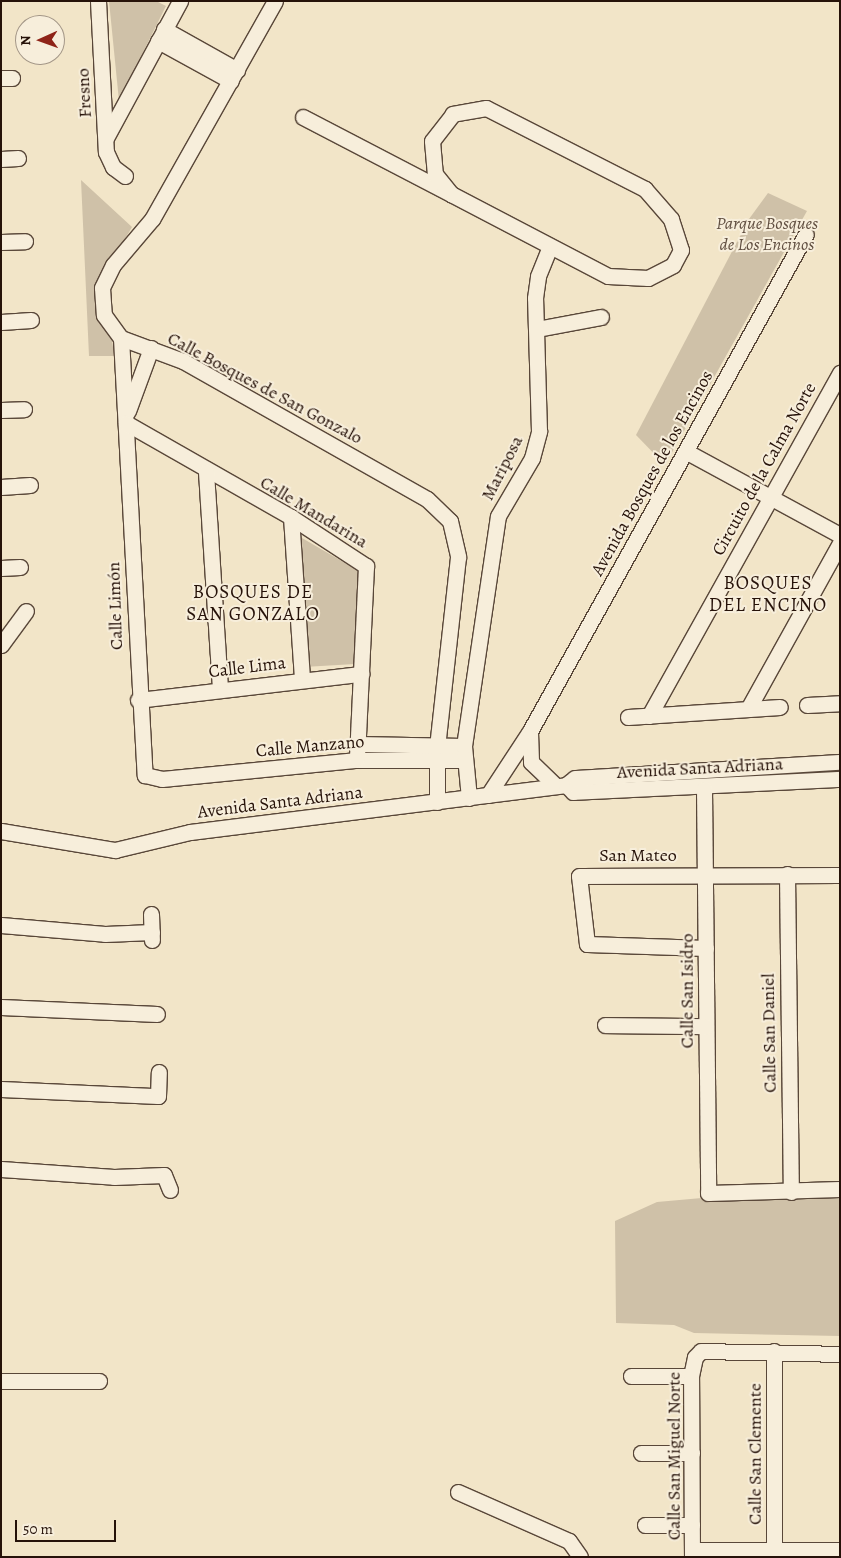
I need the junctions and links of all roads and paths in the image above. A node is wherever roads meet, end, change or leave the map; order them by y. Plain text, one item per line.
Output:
1 (98, 1) edge
2 (275, 1) edge
3 (176, 2) edge
4 (161, 35) junction
5 (234, 76) junction
6 (303, 117) dead end
7 (106, 138) junction
8 (18, 158) dead end
9 (1, 159) edge
10 (125, 176) dead end
11 (451, 194) junction
12 (806, 234) dead end
13 (25, 241) dead end
14 (1, 242) edge
15 (550, 246) junction
16 (601, 317) dead end
17 (31, 320) dead end
18 (1, 322) edge
19 (536, 329) junction
20 (121, 338) junction
21 (151, 348) junction
22 (840, 374) edge
23 (24, 409) dead end
24 (1, 410) edge
25 (126, 420) junction
26 (687, 452) junction
27 (206, 472) junction
28 (30, 485) dead end
29 (1, 487) edge
30 (769, 496) junction
31 (291, 517) junction
32 (840, 535) edge
33 (840, 543) edge
34 (20, 567) dead end
35 (1, 568) edge
36 (26, 611) dead end
37 (1, 645) edge
38 (361, 674) junction
39 (302, 680) junction
40 (220, 689) junction
41 (138, 700) junction
42 (840, 703) edge
43 (807, 705) dead end
44 (780, 707) dead end
45 (748, 709) junction
46 (649, 716) junction
47 (628, 717) dead end
48 (530, 731) junction
49 (357, 752) junction
50 (437, 753) junction
51 (463, 753) junction
52 (840, 762) edge
53 (840, 779) edge
54 (162, 780) joint
55 (560, 784) junction
56 (704, 789) junction
57 (488, 794) junction
58 (469, 798) junction
59 (436, 802) junction
60 (1, 831) edge
61 (705, 874) junction
62 (787, 874) junction
63 (840, 875) edge
64 (151, 914) dead end
65 (1, 926) edge
66 (706, 948) junction
67 (1, 1007) edge
68 (157, 1017) dead end
69 (605, 1025) dead end
70 (706, 1026) junction
71 (159, 1072) dead end
72 (1, 1089) edge
73 (1, 1169) edge
74 (170, 1190) dead end
75 (840, 1190) edge
76 (791, 1192) junction
77 (774, 1351) junction
78 (840, 1354) edge
79 (631, 1376) dead end
80 (691, 1376) junction
81 (1, 1381) edge
82 (99, 1381) dead end
83 (641, 1452) dead end
84 (692, 1453) junction
85 (458, 1492) dead end
86 (692, 1524) junction
87 (646, 1525) dead end
88 (840, 1550) edge
89 (692, 1553) edge
90 (774, 1553) edge
91 (580, 1557) edge

1 - 7 street, Fresno
2 - 5 street
3 - 4 street
4 - 5 street
4 - 7 street
5 - 20 street
6 - 11 street
7 - 10 street, Fresno
8 - 9 street
11 - 15 street
11 - 15 street
12 - 26 street, Avenida Bosques de los Encinos
13 - 14 street
15 - 19 street, Mariposa
16 - 19 street
17 - 18 street
19 - 51 street, Mariposa
20 - 21 street, Calle Bosques de San Gonzalo
20 - 25 street, Calle Limón
21 - 25 street, Calle Limón
21 - 50 street, Calle Bosques de San Gonzalo
22 - 30 street, Circuito de la Calma Norte
23 - 24 street
25 - 27 street, Calle Mandarina
25 - 41 street, Calle Limón
26 - 30 street
26 - 48 street, Avenida Bosques de los Encinos
27 - 31 street, Calle Mandarina
27 - 40 street
28 - 29 street
30 - 32 street
30 - 46 street, Circuito de la Calma Norte
31 - 38 street, Calle Mandarina
31 - 39 street
33 - 45 street
34 - 35 street
36 - 37 street
38 - 39 street, Calle Lima
38 - 49 street, Calle Mandarina
39 - 40 street, Calle Lima
40 - 41 street, Calle Lima
41 - 54 street, Calle Limón
42 - 43 street
44 - 45 street
45 - 46 street
46 - 47 street
48 - 55 street
48 - 57 street, Avenida Bosques de los Encinos
49 - 50 street, Calle Manzano
49 - 54 street, Calle Manzano
50 - 51 street, Calle Manzano
50 - 59 street, Calle Bosques de San Gonzalo
51 - 58 street, Mariposa
52 - 55 street, Avenida Santa Adriana
53 - 56 street, Avenida Santa Adriana
55 - 56 street, Avenida Santa Adriana
55 - 57 street, Avenida Santa Adriana
56 - 61 street, Calle San Isidro
57 - 58 street, Avenida Santa Adriana
58 - 59 street, Avenida Santa Adriana
59 - 60 street, Avenida Santa Adriana
61 - 62 street
61 - 66 street, Calle San Isidro
61 - 66 street, San Mateo
62 - 63 street
62 - 76 street, Calle San Daniel
64 - 65 street
66 - 70 street, Calle San Isidro
67 - 68 street
69 - 70 street
70 - 76 street, Calle San Isidro
71 - 72 street
73 - 74 street
75 - 76 street
77 - 78 street
77 - 80 street, Calle San Miguel Norte
77 - 90 street, Calle San Clemente
79 - 80 street
80 - 84 street, Calle San Miguel Norte
81 - 82 street
83 - 84 street
84 - 86 street, Calle San Miguel Norte
85 - 91 street
86 - 87 street
86 - 89 street, Calle San Miguel Norte
88 - 90 street
89 - 90 street

